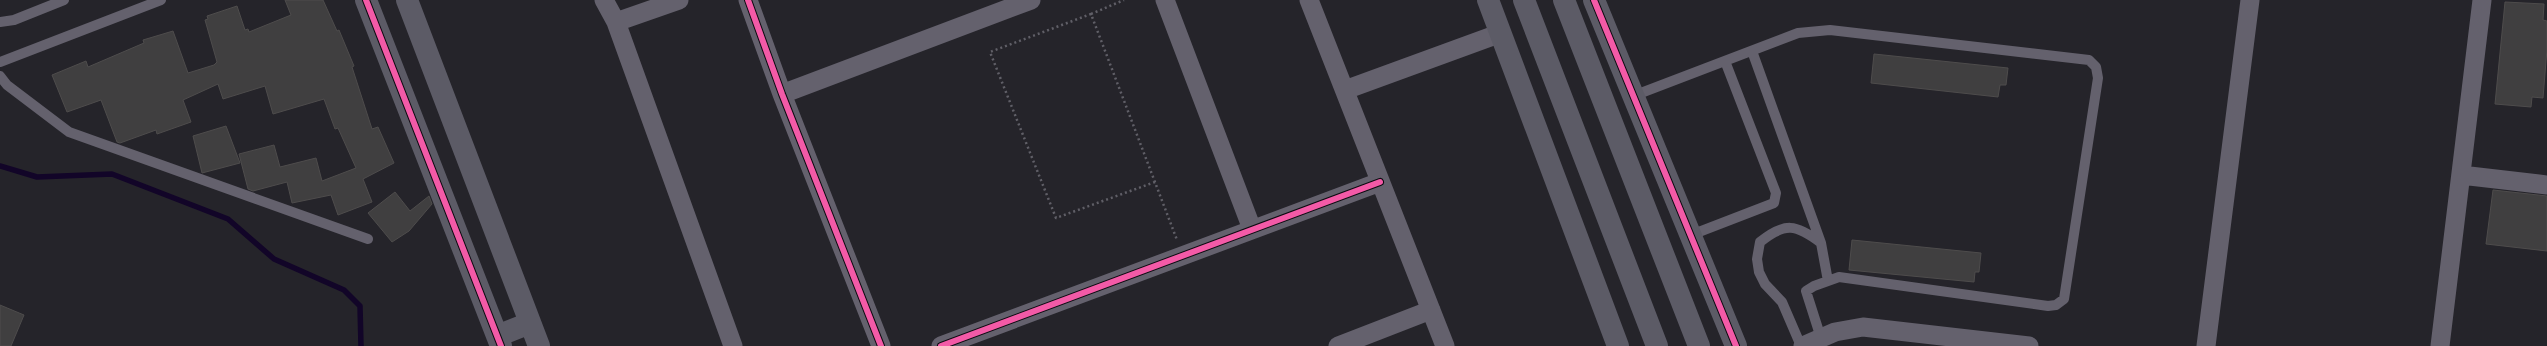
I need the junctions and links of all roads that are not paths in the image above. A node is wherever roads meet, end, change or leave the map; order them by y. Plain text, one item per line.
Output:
1 (64, 0) edge
2 (161, 0) edge
3 (366, 0) edge
4 (407, 0) edge
5 (604, 0) edge
6 (679, 0) edge
7 (748, 0) edge
8 (1031, 0) edge
9 (1165, 0) edge
10 (1309, 0) edge
11 (1488, 0) edge
12 (1524, 0) edge
13 (1564, 0) edge
14 (1594, 0) edge
15 (2250, 0) edge
16 (2482, 0) edge
17 (0, 22) edge
18 (616, 22) junction
19 (1501, 33) junction
20 (1752, 51) junction
21 (1725, 61) junction
22 (0, 62) edge
23 (0, 76) edge
24 (1345, 90) junction
25 (782, 94) junction
26 (1633, 96) junction
27 (2461, 175) junction
28 (1380, 182) junction
29 (2547, 185) edge
30 (1252, 229) junction
31 (1691, 236) junction
32 (368, 239) dead end
33 (1820, 243) junction
34 (1828, 281) junction
35 (1431, 310) junction
36 (530, 323) junction
37 (1821, 338) junction
38 (499, 341) edge
39 (539, 346) edge
40 (733, 346) edge
41 (881, 346) edge
42 (941, 346) edge
43 (1338, 346) edge
44 (1445, 346) edge
45 (1618, 346) edge
46 (1657, 346) edge
47 (1700, 346) edge
48 (1736, 346) edge
49 (1802, 346) edge
50 (2029, 346) edge
51 (2206, 346) edge
52 (2440, 346) edge

1 - 17 lane
2 - 22 lane
3 - 38 street
4 - 36 street
5 - 18 street
6 - 18 street
7 - 25 street
8 - 25 street
9 - 30 street
10 - 24 street
11 - 19 street
12 - 46 street
13 - 47 street
14 - 26 street
15 - 51 street
16 - 27 street
18 - 40 street
19 - 24 street
19 - 45 street
20 - 21 lane
20 - 33 lane
20 - 34 lane
21 - 26 lane
21 - 31 lane
23 - 32 lane
24 - 28 street
25 - 41 street
26 - 31 street
27 - 29 street
27 - 52 street
28 - 30 street
28 - 35 street
30 - 42 street
31 - 48 street
33 - 34 lane
33 - 49 lane
34 - 37 lane
35 - 43 street
35 - 44 street
36 - 38 street
36 - 39 street
37 - 49 street
37 - 50 street

